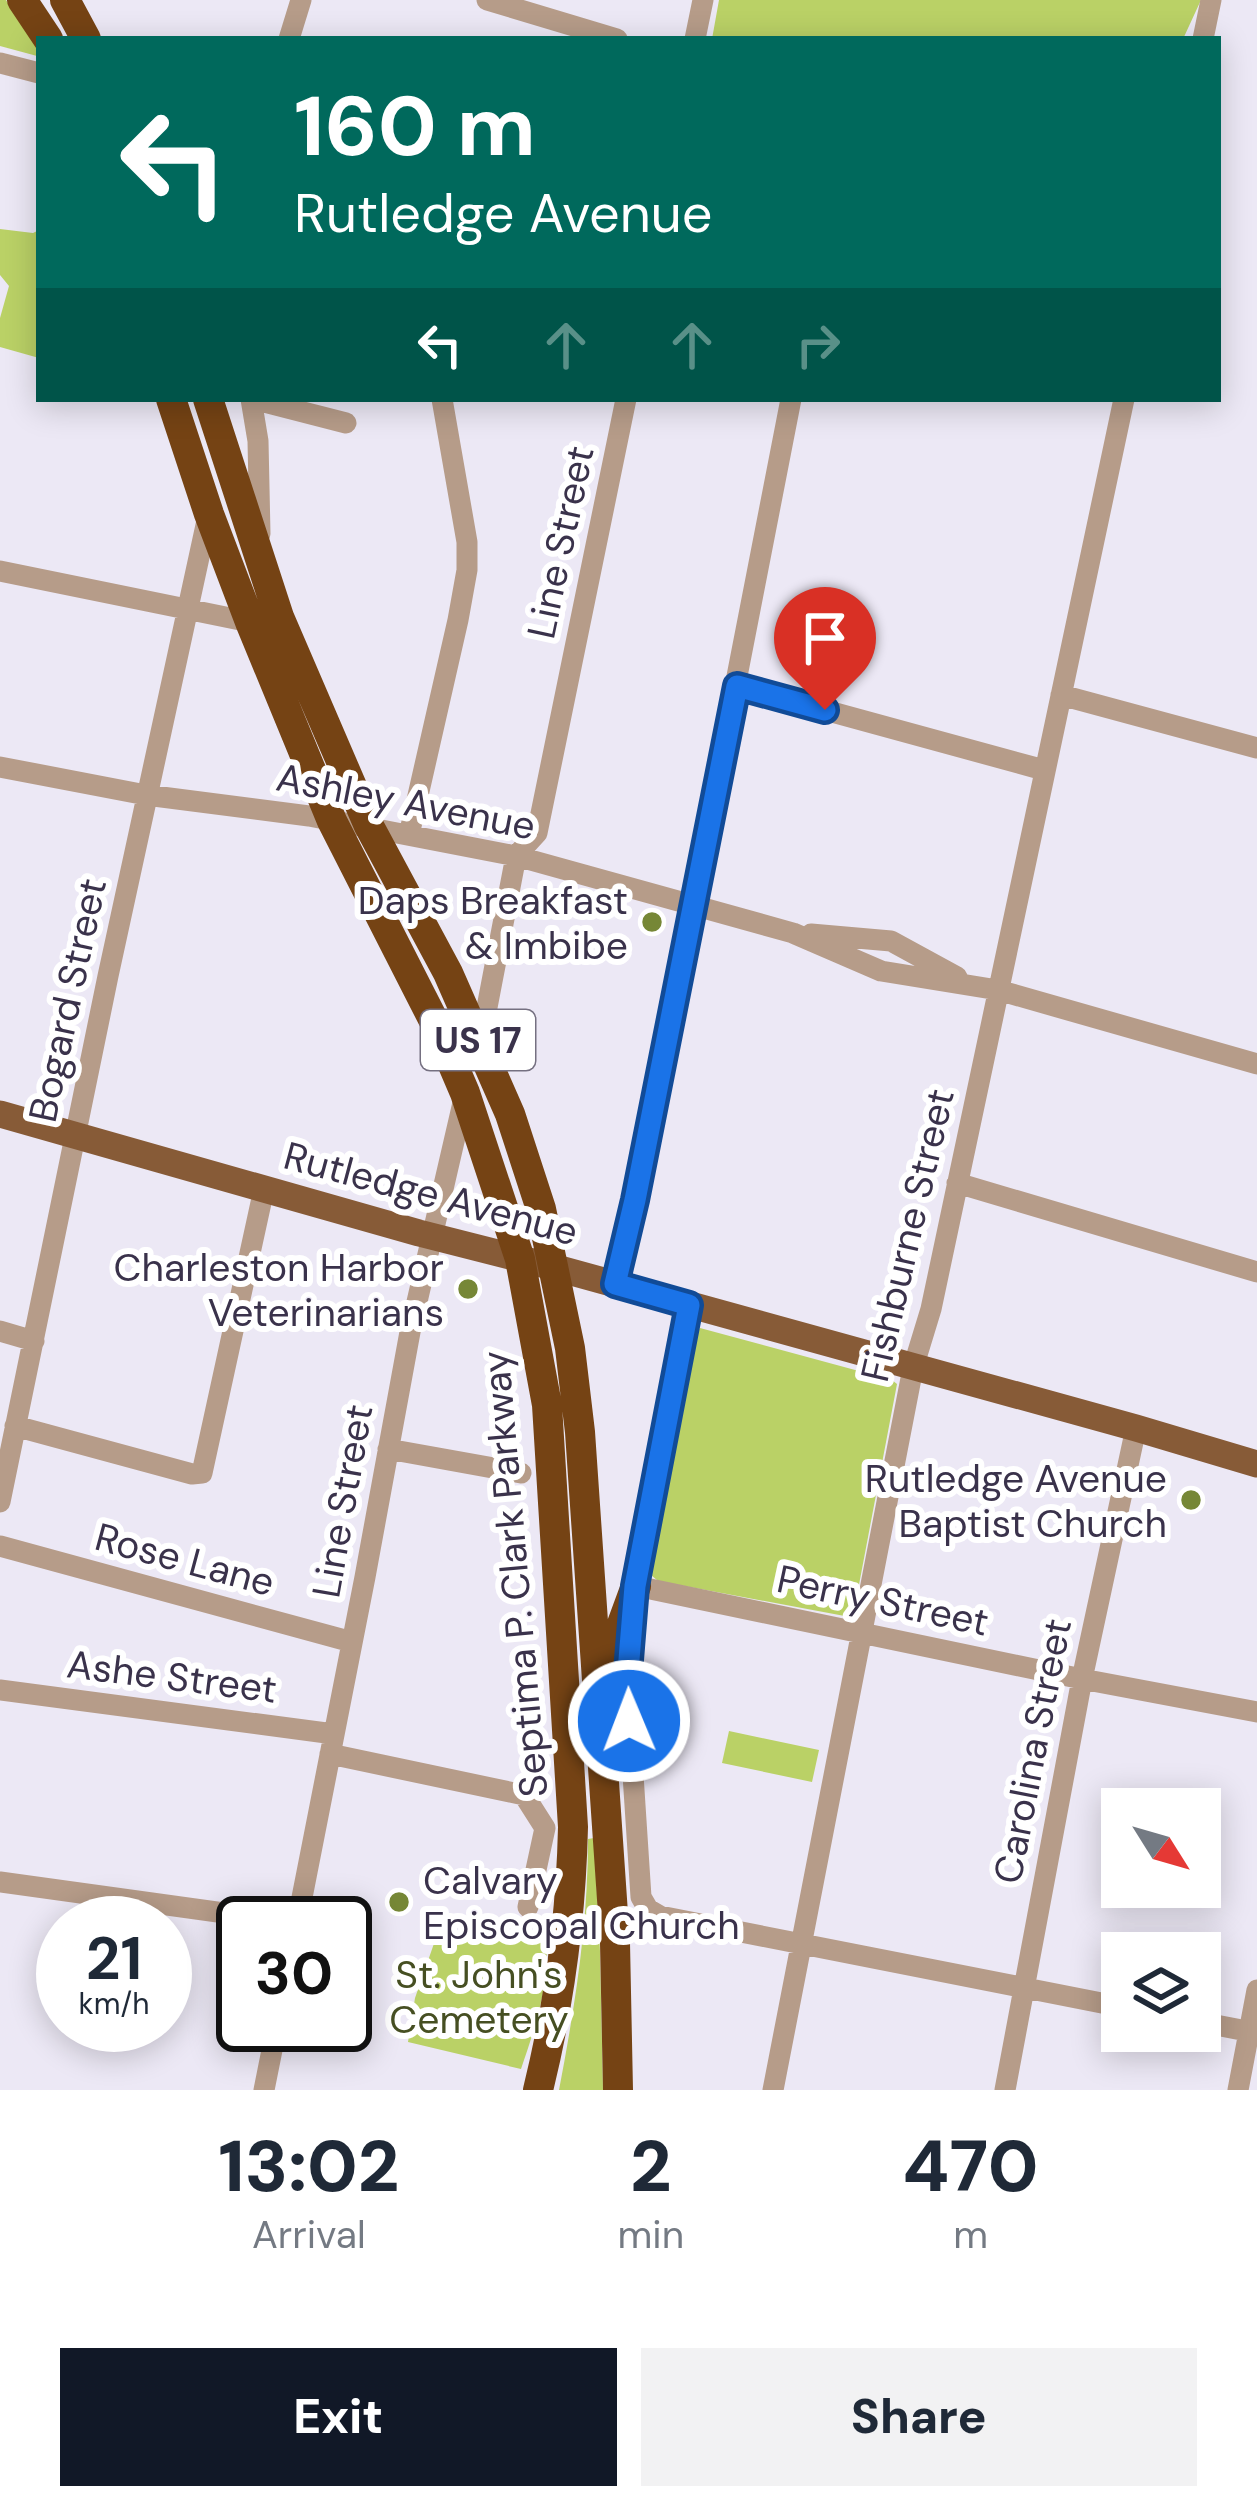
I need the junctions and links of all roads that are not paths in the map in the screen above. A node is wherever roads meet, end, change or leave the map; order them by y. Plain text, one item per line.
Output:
1 (22, 0) edge
2 (64, 0) edge
3 (301, 0) edge
4 (487, 0) edge
5 (704, 0) edge
6 (1211, 0) edge
7 (45, 36) edge
8 (84, 36) edge
9 (291, 36) edge
10 (607, 36) edge
11 (696, 36) edge
12 (1204, 36) edge
13 (0, 63) edge
14 (36, 72) edge
15 (172, 402) edge
16 (209, 402) edge
17 (252, 402) edge
18 (264, 402) edge
19 (443, 402) edge
20 (625, 402) edge
21 (790, 402) edge
22 (1123, 402) edge
23 (346, 423) dead end
24 (209, 514) junction
25 (260, 565) junction
26 (0, 571) edge
27 (186, 608) junction
28 (250, 622) junction
29 (737, 686) junction
30 (1061, 694) junction
31 (1257, 748) edge
32 (0, 767) edge
33 (1044, 770) junction
34 (146, 795) junction
35 (332, 821) junction
36 (369, 826) junction
37 (409, 836) junction
38 (516, 856) junction
39 (692, 905) junction
40 (793, 933) junction
41 (969, 984) junction
42 (998, 990) junction
43 (480, 1045) junction
44 (1257, 1064) edge
45 (465, 1093) junction
46 (0, 1114) edge
47 (76, 1136) junction
48 (957, 1184) junction
49 (264, 1189) junction
50 (431, 1236) junction
51 (520, 1259) junction
52 (554, 1267) junction
53 (1257, 1272) edge
54 (615, 1284) junction
55 (689, 1305) junction
56 (0, 1331) edge
57 (34, 1341) junction
58 (913, 1368) junction
59 (15, 1426) junction
60 (1136, 1428) junction
61 (388, 1449) junction
62 (4, 1459) edge
63 (1257, 1464) edge
64 (521, 1473) dead end
65 (0, 1502) edge
66 (0, 1546) edge
67 (635, 1586) junction
68 (861, 1631) junction
69 (352, 1642) junction
70 (1082, 1679) junction
71 (0, 1690) edge
72 (599, 1690) junction
73 (1257, 1712) edge
74 (332, 1744) junction
75 (0, 1882) edge
76 (302, 1896) edge
77 (528, 1907) dead end
78 (216, 1912) edge
79 (801, 1944) junction
80 (1023, 1988) junction
81 (1257, 1990) edge
82 (1101, 2003) edge
83 (1221, 2026) edge
84 (1253, 2032) edge
85 (272, 2052) edge
86 (264, 2090) edge
87 (538, 2090) edge
88 (618, 2090) edge
89 (773, 2090) edge
90 (1005, 2090) edge
91 (1238, 2090) edge

1 - 7 highway
2 - 8 highway
3 - 9 street
4 - 10 street
5 - 11 street
6 - 12 street
13 - 14 street
15 - 24 highway, Septima P. Clark Parkway / US 17
16 - 25 highway, Septima P. Clark Parkway / US 17
17 - 25 street
18 - 23 street
19 - 37 street
20 - 38 street, Line Street
21 - 29 street
22 - 30 street, Fishburne Street
24 - 27 street, Bogard Street
24 - 28 highway, Septima P. Clark Parkway / US 17
25 - 36 highway, Septima P. Clark Parkway / US 17
26 - 27 street
27 - 28 street
27 - 34 street, Bogard Street
28 - 35 highway, Septima P. Clark Parkway / US 17
29 - 33 street
29 - 39 street
30 - 31 street
30 - 33 street, Fishburne Street
32 - 34 street, Ashley Avenue
33 - 42 street, Fishburne Street
34 - 35 street, Ashley Avenue
34 - 47 street, Bogard Street
35 - 36 street, Ashley Avenue
35 - 45 highway, Septima P. Clark Parkway / US 17
36 - 37 street, Ashley Avenue
36 - 43 highway, Septima P. Clark Parkway / US 17
37 - 38 street, Ashley Avenue
38 - 39 street, Ashley Avenue
38 - 43 street, Line Street
39 - 40 street, Ashley Avenue
39 - 54 street
40 - 41 street, Ashley Avenue
40 - 41 street, Ashley Avenue
41 - 42 street, Ashley Avenue
42 - 44 street, Ashley Avenue
42 - 48 street, Fishburne Street
43 - 52 highway, Septima P. Clark Parkway / US 17
45 - 50 street, Line Street
45 - 51 highway, Septima P. Clark Parkway / US 17
46 - 47 main road, Rutledge Avenue
47 - 49 main road, Rutledge Avenue
47 - 57 street, Bogard Street
48 - 53 street
48 - 58 street, Fishburne Street
49 - 50 main road, Rutledge Avenue
49 - 59 street
50 - 51 main road, Rutledge Avenue
50 - 61 street, Line Street
51 - 52 main road, Rutledge Avenue
51 - 87 highway, Septima P. Clark Parkway / US 17
52 - 54 main road, Rutledge Avenue
52 - 72 highway, Septima P. Clark Parkway / US 17
54 - 55 main road, Rutledge Avenue
55 - 58 main road, Rutledge Avenue
55 - 67 street
56 - 57 street
57 - 59 street, Bogard Street
58 - 60 main road, Rutledge Avenue
58 - 68 street, Fishburne Street
59 - 62 street, Bogard Street
60 - 63 main road, Rutledge Avenue
60 - 70 street, Carolina Street
61 - 64 street
61 - 69 street, Line Street
62 - 65 street, Bogard Street
66 - 69 street, Rose Lane
67 - 68 street, Perry Street
67 - 72 highway
67 - 79 street
68 - 70 street, Perry Street
68 - 79 street, Fishburne Street
69 - 74 street, Line Street
70 - 73 street, Perry Street
70 - 80 street, Carolina Street
71 - 74 street, Ashe Street
72 - 88 highway, Septima P. Clark Parkway / US 17
74 - 76 street, Line Street
74 - 77 street, Ashe Street
75 - 78 street
79 - 80 street
79 - 89 street, Fishburne Street
80 - 82 street
80 - 90 street, Carolina Street
81 - 84 street
83 - 84 street
84 - 91 street
85 - 86 street

